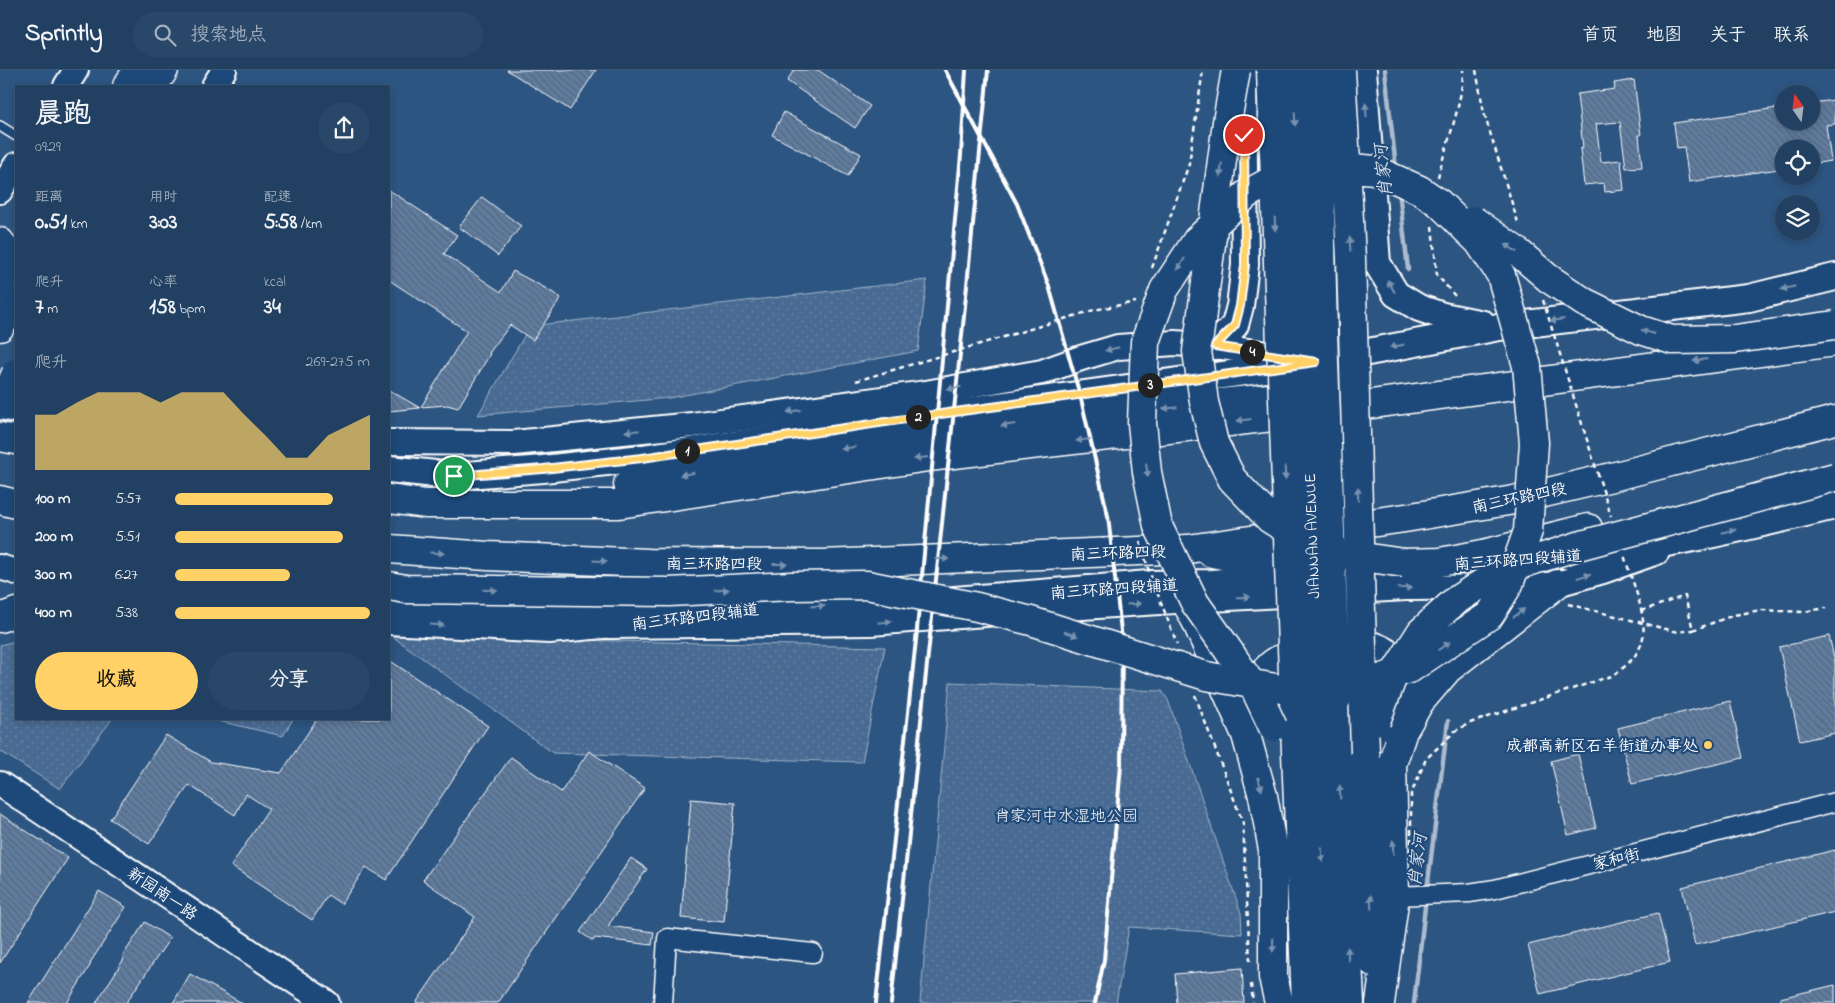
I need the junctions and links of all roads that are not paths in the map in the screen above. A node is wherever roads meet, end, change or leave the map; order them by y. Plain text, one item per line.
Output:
1 (76, 70) edge
2 (138, 70) edge
3 (164, 70) edge
4 (224, 70) edge
5 (1236, 70) edge
6 (1243, 70) edge
7 (1271, 70) edge
8 (1293, 70) edge
9 (1317, 70) edge
10 (1341, 70) edge
11 (1362, 70) edge
12 (67, 85) edge
13 (128, 85) edge
14 (154, 85) edge
15 (215, 85) edge
16 (0, 126) edge
17 (15, 135) edge
18 (15, 168) edge
19 (1420, 190) junction
20 (0, 191) edge
21 (0, 242) edge
22 (15, 262) edge
23 (1377, 263) junction
24 (1245, 265) junction
25 (15, 267) edge
26 (1830, 279) edge
27 (0, 285) edge
28 (15, 303) edge
29 (1835, 325) edge
30 (0, 327) edge
31 (1499, 327) junction
32 (1835, 342) edge
33 (1215, 346) junction
34 (1316, 362) junction
35 (15, 375) edge
36 (0, 385) edge
37 (15, 388) edge
38 (15, 398) edge
39 (0, 405) edge
40 (15, 409) edge
41 (1835, 420) edge
42 (0, 421) edge
43 (0, 437) edge
44 (15, 440) edge
45 (390, 442) edge
46 (390, 453) edge
47 (642, 458) junction
48 (1835, 460) edge
49 (390, 469) edge
50 (1835, 477) edge
51 (390, 499) edge
52 (0, 500) edge
53 (15, 504) edge
54 (1835, 506) edge
55 (1696, 539) junction
56 (390, 549) edge
57 (1188, 549) junction
58 (0, 567) edge
59 (15, 572) edge
60 (1323, 574) junction
61 (390, 586) edge
62 (1179, 595) junction
63 (1559, 595) junction
64 (390, 602) edge
65 (734, 608) junction
66 (15, 612) edge
67 (0, 618) edge
68 (390, 622) edge
69 (609, 626) junction
70 (1316, 701) junction
71 (1365, 752) junction
72 (1253, 758) junction
73 (1392, 764) junction
74 (0, 784) edge
75 (1835, 802) edge
76 (1298, 830) junction
77 (1406, 896) junction
78 (813, 953) dead end
79 (327, 1003) edge
80 (663, 1003) edge
81 (1279, 1003) edge
82 (1306, 1003) edge
83 (1327, 1003) edge
84 (1350, 1003) edge
85 (1374, 1003) edge
86 (1380, 1003) edge

1 - 12 main road
2 - 13 highway
3 - 14 highway
4 - 15 main road
5 -> 48 highway, bridge
6 - 24 main road
7 -> 70 highway, bridge
8 -> 70 highway, JIANNAN AVENUE, bridge
9 - 70 highway, JIANNAN AVENUE, bridge
71 -> 10 highway, bridge
23 -> 11 main road
16 - 17 lane
18 - 20 main road
29 -> 19 highway, bridge
61 -> 19 highway, bridge
19 -> 76 highway, bridge
21 - 25 highway
22 - 27 highway
23 - 24 main road
31 -> 23 main road
24 - 33 main road
26 -> 31 main road
28 - 30 highway
31 -> 34 main road
32 -> 51 highway
33 - 34 main road
33 -> 45 main road
34 -> 47 main road
35 - 39 highway, bridge
36 - 37 main road
38 - 42 main road
39 - 40 main road, bridge
41 - 57 highway, 南三环路四段
43 - 44 highway
46 - 47 main road
47 - 49 main road
50 - 71 highway, bridge
52 - 53 highway
55 -> 54 main road, 南三环路四段辅道
55 - 60 main road, 南三环路四段辅道
63 -> 55 main road
56 -> 57 highway, 南三环路四段
57 - 60 highway
58 - 59 main road
60 - 62 main road, 南三环路四段辅道
62 -> 63 main road
65 -> 62 main road, 南三环路四段辅道
69 -> 62 main road
62 - 72 highway
73 -> 63 highway
64 - 65 highway
65 - 69 main road, 南三环路四段辅道
66 - 67 highway
68 -> 69 main road, 南三环路四段辅道
70 - 76 highway
70 -> 83 highway, JIANNAN AVENUE
84 -> 70 highway, JIANNAN AVENUE
85 -> 71 highway
72 - 73 highway
72 -> 81 highway
77 -> 73 highway
74 - 79 main road, 新园南一路
75 - 77 street, 家和街
76 - 82 highway
77 - 86 highway
78 - 80 street

